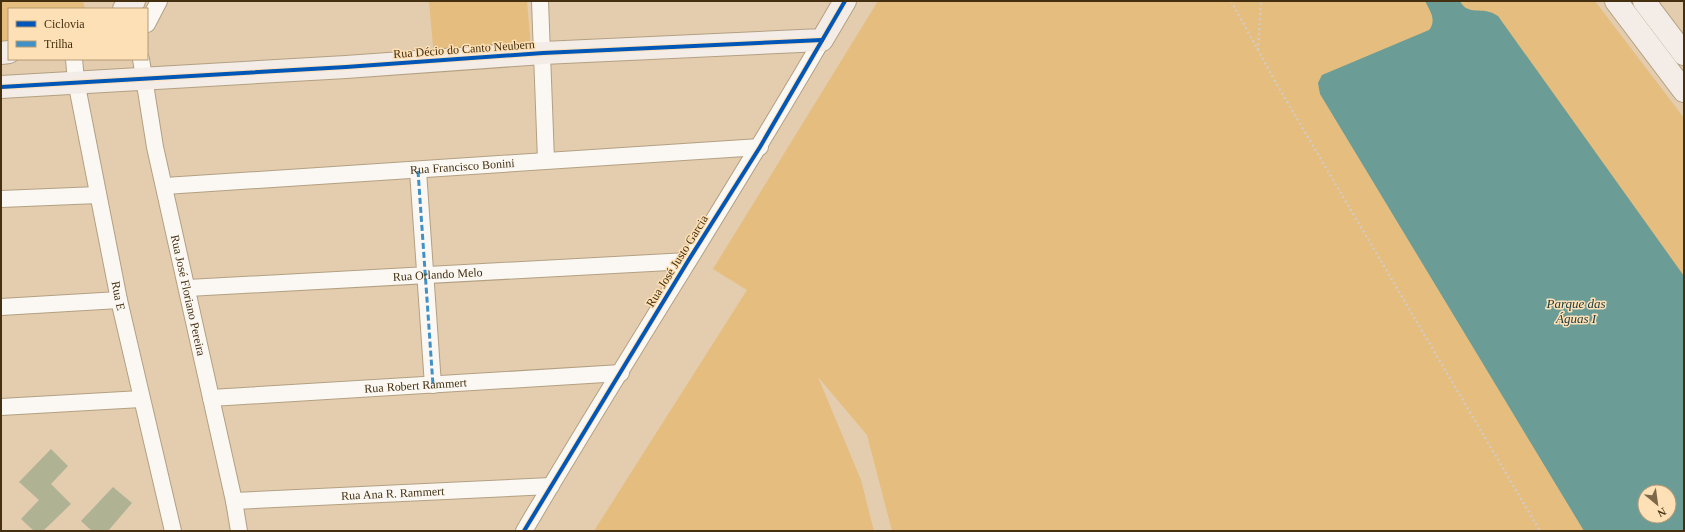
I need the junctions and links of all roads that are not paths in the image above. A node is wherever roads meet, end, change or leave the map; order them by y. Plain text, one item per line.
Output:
1 (159, 1) edge
2 (540, 1) edge
3 (845, 1) edge
4 (1616, 1) edge
5 (1644, 1) edge
6 (148, 22) edge
7 (822, 40) junction
8 (543, 53) junction
9 (1684, 54) edge
10 (74, 60) edge
11 (143, 69) edge
12 (76, 82) junction
13 (1, 86) edge
14 (1684, 91) edge
15 (760, 148) junction
16 (546, 160) junction
17 (418, 171) junction
18 (165, 186) junction
19 (98, 195) junction
20 (1, 199) edge
21 (688, 261) junction
22 (425, 275) junction
23 (188, 288) junction
24 (119, 300) junction
25 (1, 307) edge
26 (621, 373) junction
27 (433, 385) junction
28 (212, 398) junction
29 (141, 399) junction
30 (1, 407) edge
31 (551, 486) junction
32 (234, 501) junction
33 (173, 531) edge
34 (239, 531) edge
35 (524, 531) edge

1 - 6 street
2 - 8 street
3 - 7 street, Rua José Justo Garcia
4 - 14 street
5 - 9 street
7 - 8 street, Rua Décio do Canto Neubern
7 - 15 street, Rua José Justo Garcia
8 - 11 street, Rua Décio do Canto Neubern
8 - 16 street
10 - 12 street, Rua E
11 - 12 street, Rua Décio do Canto Neubern
11 - 18 street, Rua José Floriano Pereira
12 - 13 street, Rua Décio do Canto Neubern
12 - 19 street, Rua E
15 - 16 street, Rua Francisco Bonini
15 - 21 street, Rua José Justo Garcia
16 - 17 street, Rua Francisco Bonini
17 - 18 street, Rua Francisco Bonini
17 - 22 street
18 - 23 street, Rua José Floriano Pereira
19 - 20 street
19 - 24 street, Rua E
21 - 22 street, Rua Orlando Melo
21 - 26 street, Rua José Justo Garcia
22 - 23 street, Rua Orlando Melo
22 - 27 street
23 - 28 street, Rua José Floriano Pereira
24 - 25 street
24 - 29 street, Rua E
26 - 27 street, Rua Robert Rammert
26 - 31 street, Rua José Justo Garcia
27 - 28 street, Rua Robert Rammert
28 - 32 street, Rua José Floriano Pereira
29 - 30 street
29 - 33 street, Rua E
31 - 32 street, Rua Ana R. Rammert
31 - 35 street, Rua José Justo Garcia
32 - 34 street, Rua José Floriano Pereira

